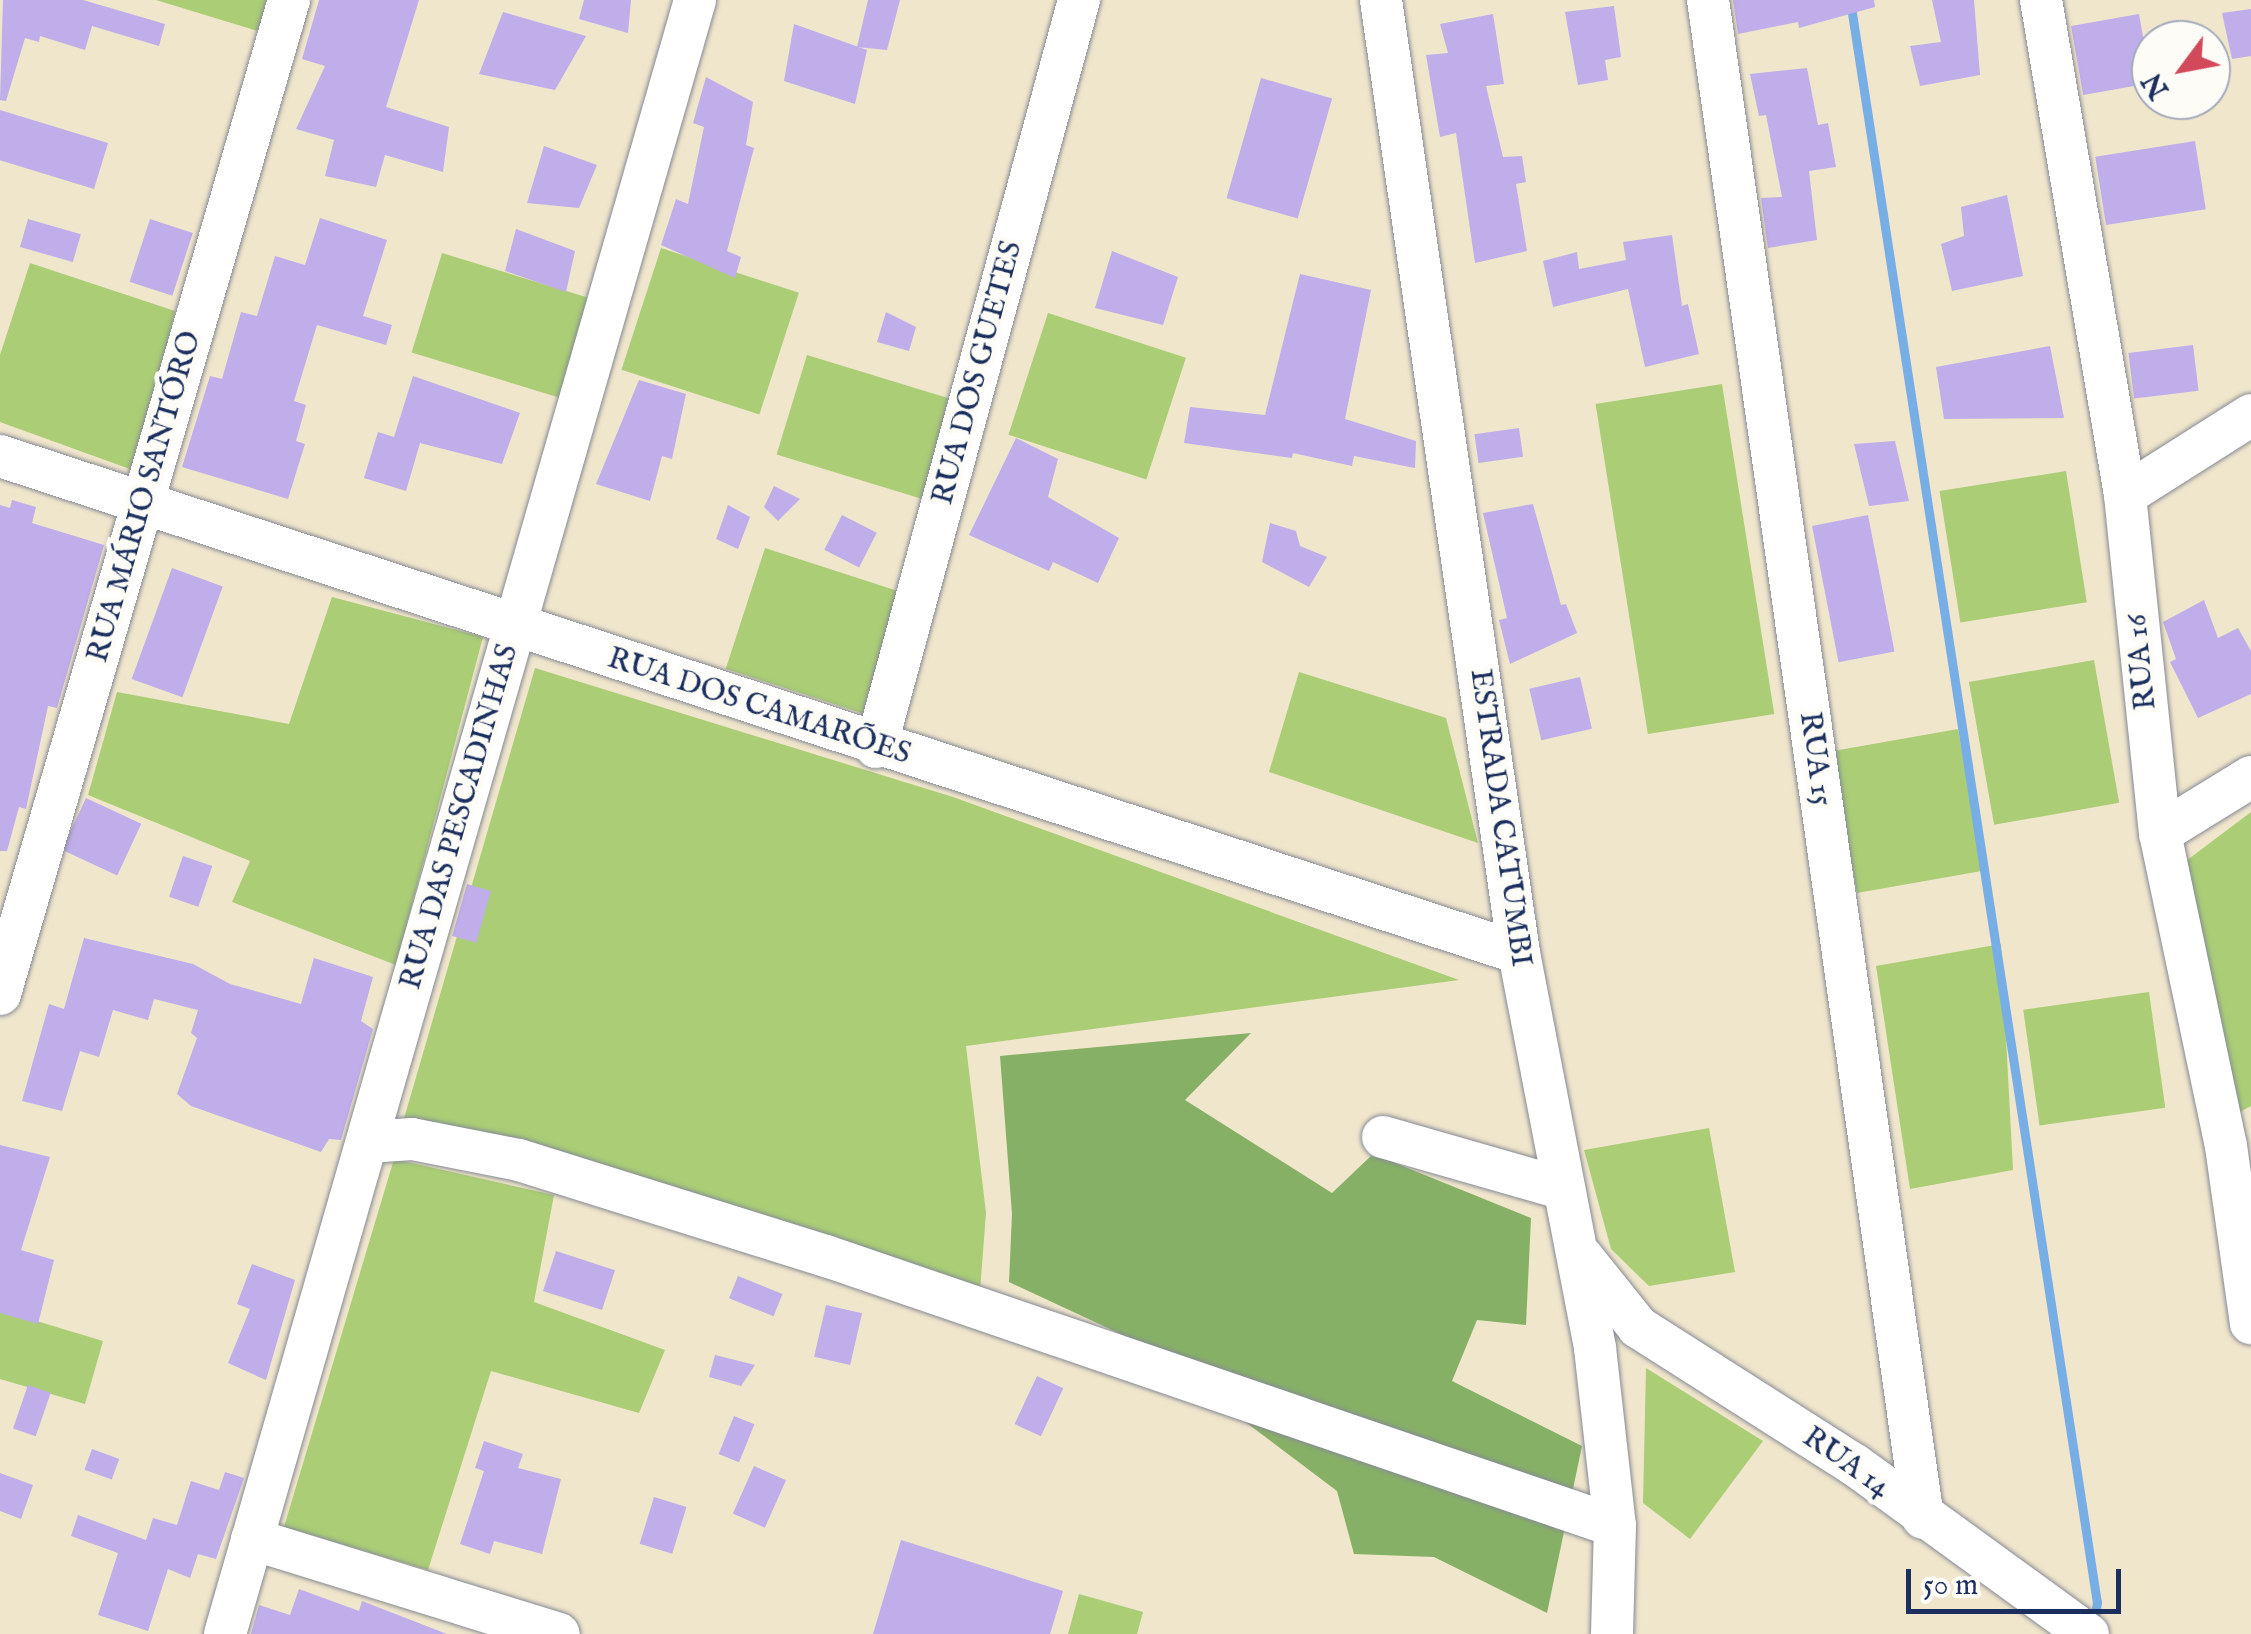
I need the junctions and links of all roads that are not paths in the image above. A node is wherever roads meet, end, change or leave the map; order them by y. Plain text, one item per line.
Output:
1 (289, 0) edge
2 (695, 0) edge
3 (1079, 0) edge
4 (1382, 0) edge
5 (1708, 0) edge
6 (2041, 0) edge
7 (2251, 415) edge
8 (0, 456) edge
9 (2126, 495) junction
10 (143, 503) junction
11 (515, 626) junction
12 (876, 747) junction
13 (2251, 777) edge
14 (2160, 832) junction
15 (1519, 953) junction
16 (0, 994) edge
17 (1383, 1136) dead end
18 (2238, 1139) edge
19 (367, 1142) junction
20 (1564, 1189) junction
21 (1575, 1248) junction
22 (2251, 1323) edge
23 (1638, 1327) junction
24 (1595, 1348) junction
25 (1909, 1422) junction
26 (1856, 1466) junction
27 (1923, 1518) junction
28 (1615, 1526) junction
29 (252, 1539) junction
30 (225, 1634) edge
31 (559, 1634) edge
32 (1612, 1634) edge
33 (2088, 1634) edge

1 - 10 street, RUA MÁRIO SANTÓRO
2 - 11 street, RUA DAS PESCADINHAS
3 - 12 street, RUA DOS GUETES
4 - 15 street, ESTRADA CATUMBI
5 - 25 street, RUA 15
6 - 9 street, RUA 16
7 - 9 street
8 - 10 street, RUA DOS CAMARÕES
9 - 14 street, RUA 16
10 - 11 street, RUA DOS CAMARÕES
10 - 16 street, RUA MÁRIO SANTÓRO
11 - 12 street, RUA DOS CAMARÕES
11 - 19 street, RUA DAS PESCADINHAS
12 - 15 street, RUA DOS CAMARÕES
13 - 14 street
14 - 18 street, RUA 16
15 - 20 street, ESTRADA CATUMBI
17 - 20 street
18 - 22 street, RUA 16
19 - 28 street
19 - 29 street, RUA DAS PESCADINHAS
20 - 21 street, ESTRADA CATUMBI
21 - 23 street, RUA 14
21 - 24 street, ESTRADA CATUMBI
23 - 24 street
23 - 26 street, RUA 14
24 - 28 street, ESTRADA CATUMBI
25 - 26 street
25 - 27 street, RUA 15
26 - 27 street, RUA 14
27 - 33 street, RUA 14
28 - 32 street, ESTRADA CATUMBI
29 - 30 street, RUA DAS PESCADINHAS
29 - 31 street

